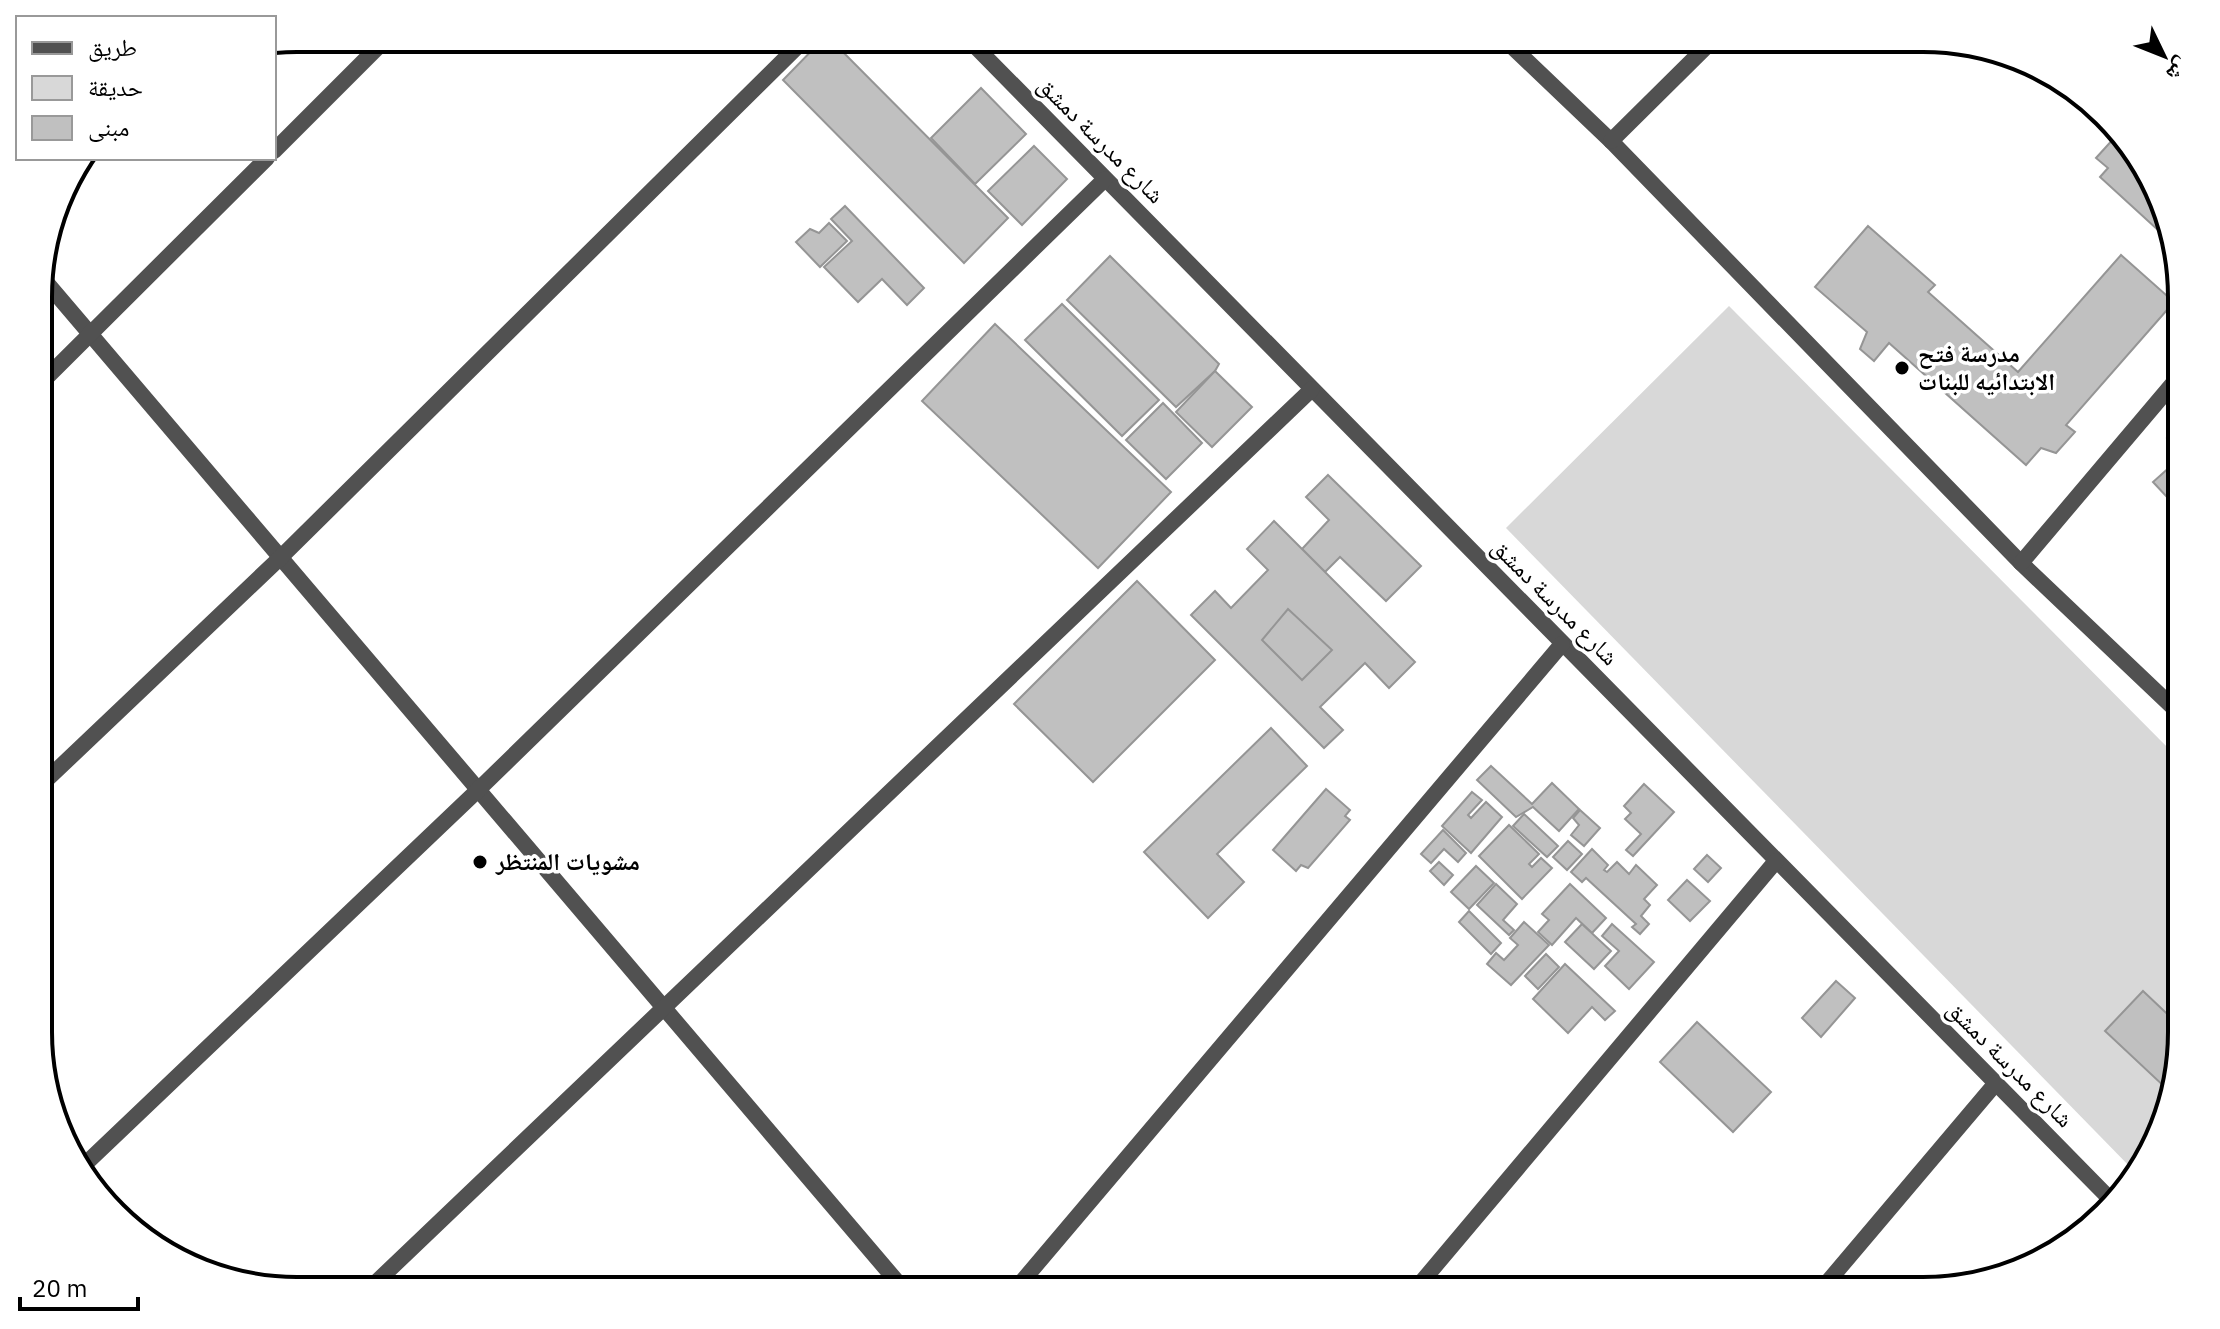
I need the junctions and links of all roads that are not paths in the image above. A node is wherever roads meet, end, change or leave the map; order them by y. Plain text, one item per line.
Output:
1 (373, 52) edge
2 (792, 52) edge
3 (981, 52) edge
4 (1518, 52) edge
5 (1701, 52) edge
6 (1611, 141) junction
7 (276, 149) edge
8 (265, 160) edge
9 (1105, 179) junction
10 (52, 289) edge
11 (91, 334) junction
12 (52, 372) edge
13 (1312, 389) junction
14 (2167, 391) edge
15 (281, 557) junction
16 (2021, 563) junction
17 (1562, 644) junction
18 (2167, 702) edge
19 (52, 775) edge
20 (478, 790) junction
21 (1776, 861) junction
22 (664, 1008) junction
23 (1996, 1083) junction
24 (89, 1161) edge
25 (2105, 1194) edge
26 (1426, 1276) edge
27 (1833, 1276) edge
28 (382, 1277) edge
29 (893, 1277) edge
30 (1026, 1277) edge

1 - 7 street
2 - 15 street
3 - 9 street, شارع مدرسة دمشق
4 - 6 street
5 - 6 street
6 - 16 street
8 - 11 street
9 - 13 street, شارع مدرسة دمشق
9 - 20 street
10 - 11 street
11 - 12 street
11 - 15 street
13 - 17 street, شارع مدرسة دمشق
13 - 22 street
14 - 16 street
15 - 19 street
15 - 20 street
16 - 18 street
17 - 21 street, شارع مدرسة دمشق
17 - 30 street
20 - 22 street
20 - 24 street
21 - 23 street, شارع مدرسة دمشق
21 - 26 street
22 - 28 street
22 - 29 street
23 - 25 street, شارع مدرسة دمشق
23 - 27 street

